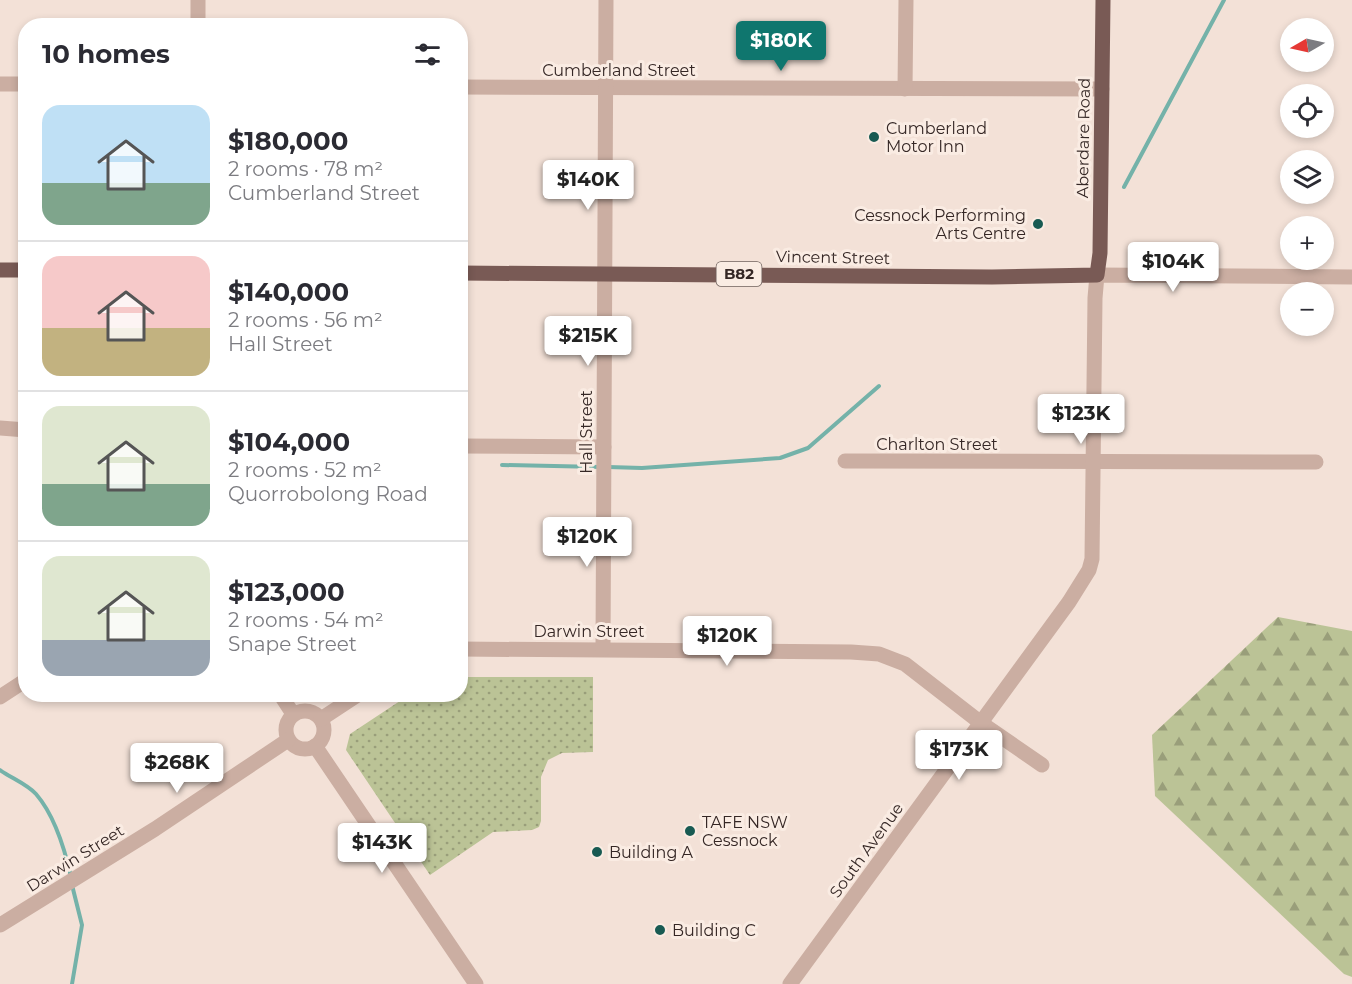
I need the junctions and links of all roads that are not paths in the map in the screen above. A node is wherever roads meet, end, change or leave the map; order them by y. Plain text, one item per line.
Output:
1 (198, 0) edge
2 (606, 0) edge
3 (906, 0) edge
4 (1103, 0) edge
5 (198, 18) edge
6 (0, 84) edge
7 (18, 84) edge
8 (468, 87) edge
9 (606, 88) junction
10 (905, 89) junction
11 (1102, 90) junction
12 (0, 270) edge
13 (18, 270) edge
14 (468, 273) edge
15 (604, 273) junction
16 (1352, 273) edge
17 (1097, 275) junction
18 (0, 428) edge
19 (18, 429) edge
20 (468, 447) edge
21 (604, 460) junction
22 (845, 461) dead end
23 (1094, 462) junction
24 (1316, 462) dead end
25 (468, 649) edge
26 (603, 649) junction
27 (18, 685) edge
28 (0, 697) edge
29 (285, 702) edge
30 (347, 702) edge
31 (293, 714) junction
32 (321, 719) junction
33 (981, 723) junction
34 (288, 740) junction
35 (315, 746) junction
36 (1042, 765) dead end
37 (0, 925) edge
38 (476, 984) edge
39 (790, 984) edge

1 - 5 street
2 - 9 street, Hall Street
3 - 10 street
4 - 11 main road, Aberdare Road
6 - 7 street
8 - 9 street, Cumberland Street
9 - 10 street, Cumberland Street
9 - 15 street, Hall Street
10 - 11 street, Cumberland Street
11 - 17 main road, Aberdare Road
12 - 13 main road
14 - 15 main road, Vincent Street / B82
15 - 17 main road, Vincent Street / B82
15 - 21 street, Hall Street
16 - 17 street
17 - 23 street
18 - 19 street
20 - 21 street
21 - 26 street, Hall Street
22 - 23 street, Charlton Street
23 - 24 street, Charlton Street
23 - 33 street, South Avenue
25 - 26 street, Darwin Street
26 - 33 street, Darwin Street
27 - 28 street
29 - 31 street
30 - 32 street
31 - 32 street
31 - 34 street
32 - 35 street
33 - 36 street, Darwin Street
33 - 39 street, South Avenue
34 - 35 street
34 - 37 street, Darwin Street
35 - 38 street

